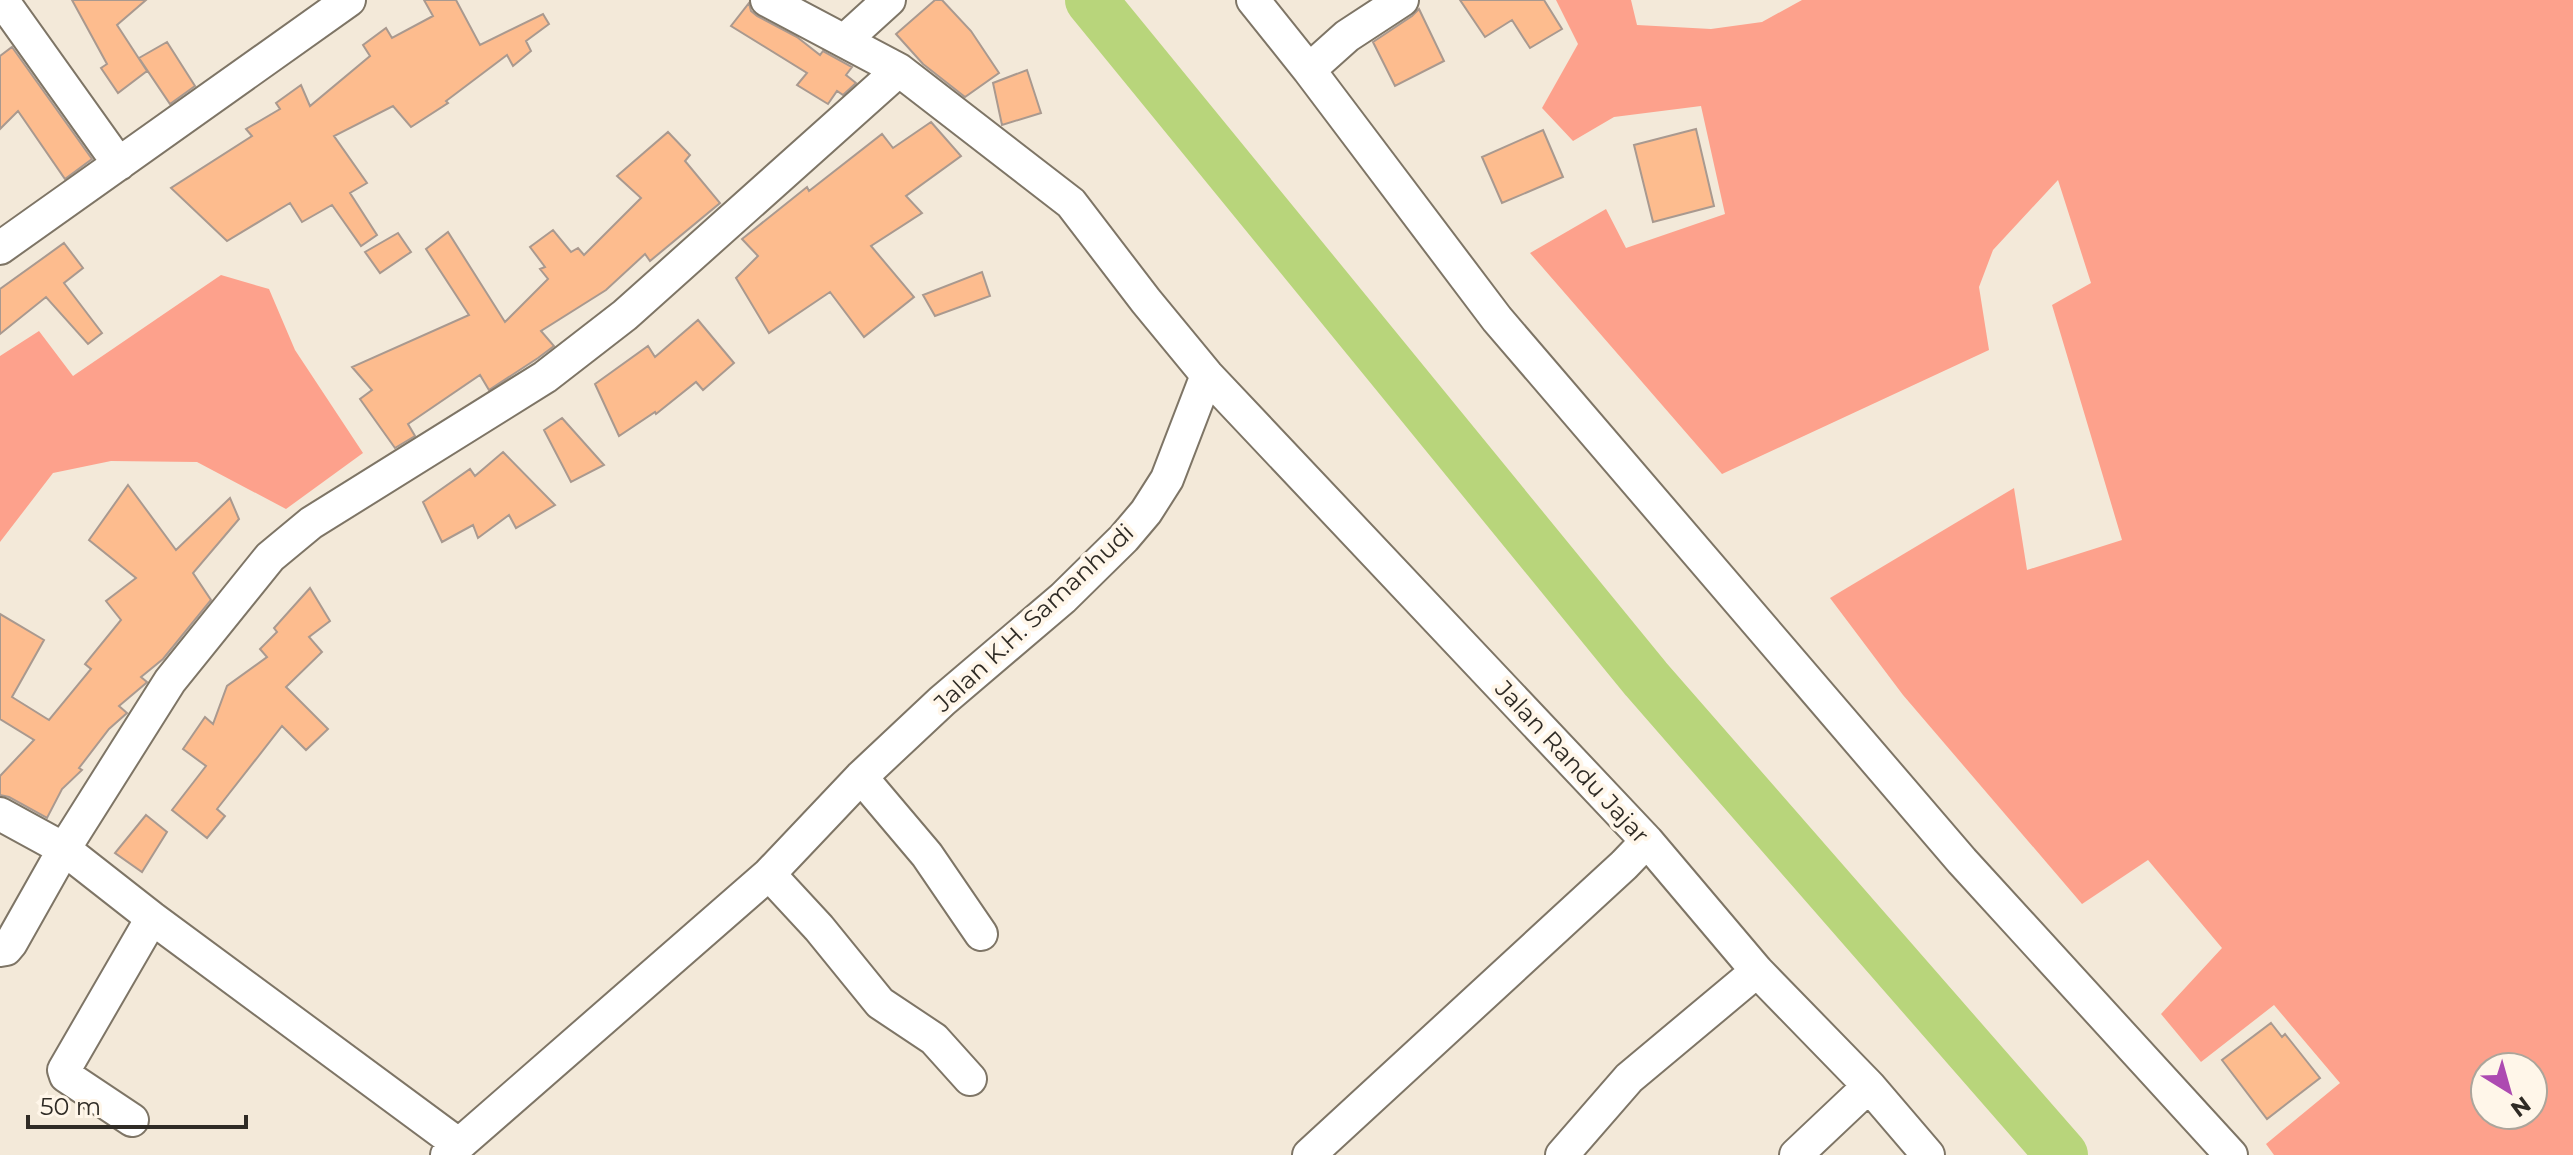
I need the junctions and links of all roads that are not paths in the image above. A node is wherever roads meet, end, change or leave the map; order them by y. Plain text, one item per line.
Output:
1 (2, 0) edge
2 (348, 0) edge
3 (767, 0) edge
4 (889, 0) edge
5 (1253, 0) edge
6 (1402, 0) edge
7 (845, 40) junction
8 (899, 70) junction
9 (1309, 70) junction
10 (119, 164) junction
11 (0, 248) edge
12 (1207, 375) junction
13 (861, 777) junction
14 (0, 814) edge
15 (1647, 841) junction
16 (64, 849) junction
17 (769, 874) junction
18 (152, 918) junction
19 (981, 934) dead end
20 (0, 950) edge
21 (1742, 985) junction
22 (970, 1079) dead end
23 (1869, 1086) junction
24 (132, 1120) dead end
25 (453, 1150) edge
26 (1309, 1155) edge
27 (1562, 1155) edge
28 (1796, 1155) edge
29 (1928, 1155) edge
30 (2231, 1155) edge

1 - 10 street
2 - 10 street
3 - 7 street
4 - 7 street
5 - 9 street
6 - 9 street
7 - 8 street
8 - 12 street
8 - 16 street
9 - 30 street
10 - 11 street
12 - 13 street, Jalan K.H. Samanhudi
12 - 15 street, Jalan Randu Jajar
13 - 17 street, Jalan K.H. Samanhudi
13 - 19 street
14 - 16 street
15 - 21 street, Jalan Randu Jajar
15 - 26 street
16 - 18 street
16 - 20 street
17 - 22 street
17 - 25 street, Jalan K.H. Samanhudi
18 - 24 street
18 - 25 street
21 - 23 street, Jalan Randu Jajar
21 - 27 street
23 - 28 street
23 - 29 street, Jalan Randu Jajar

